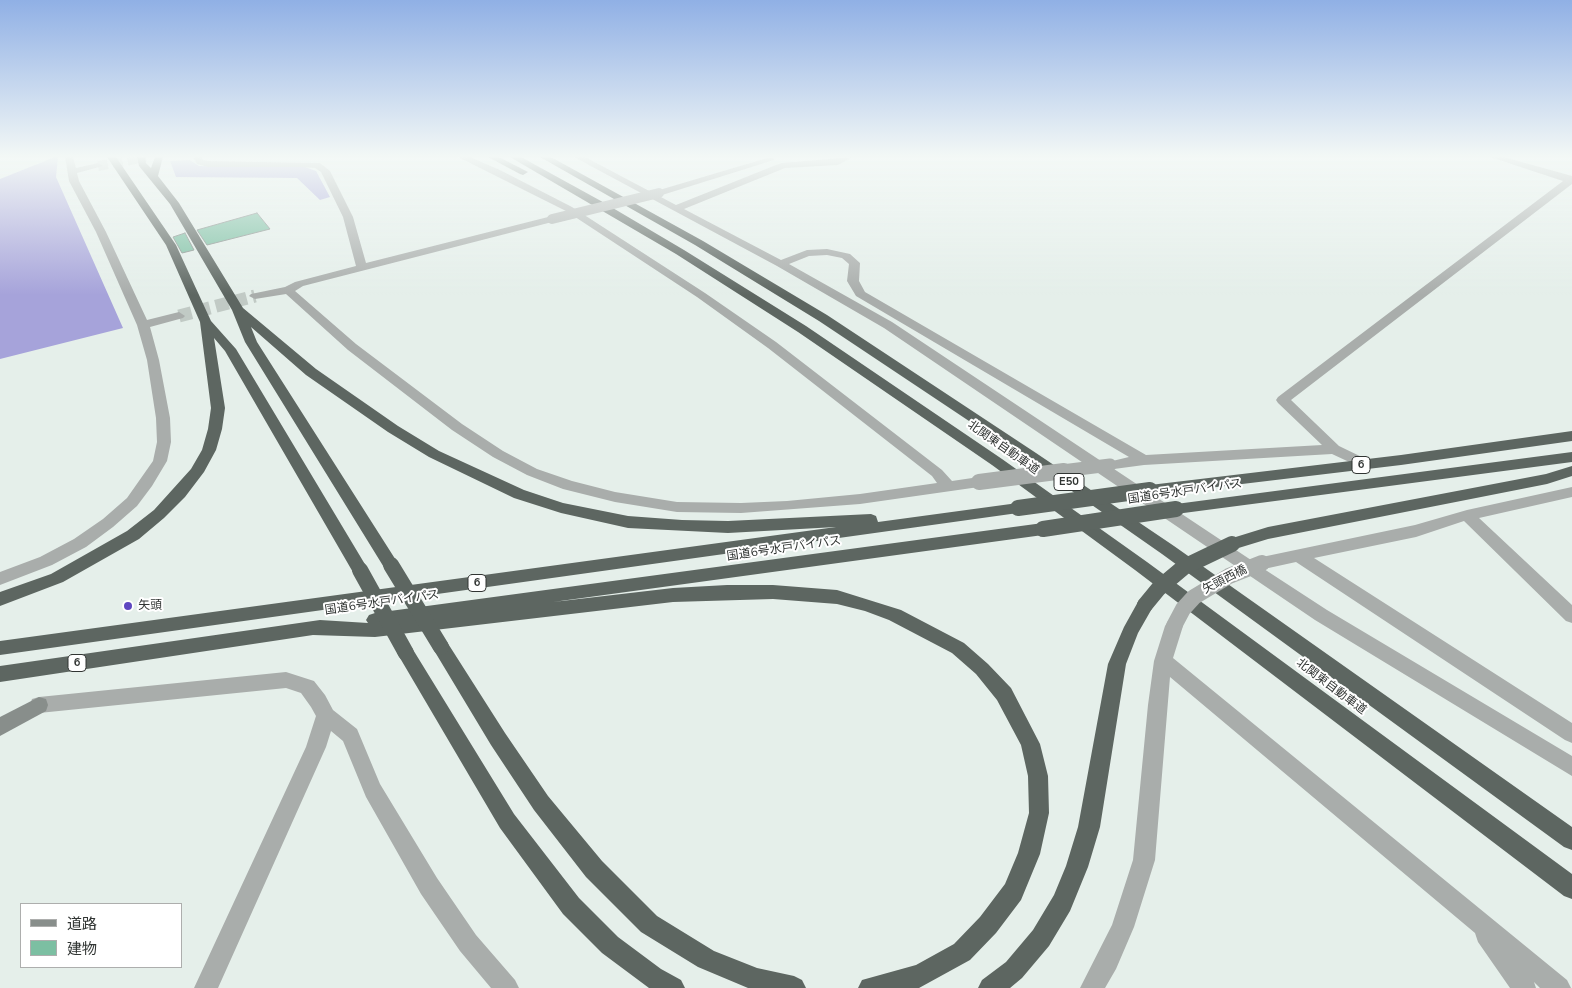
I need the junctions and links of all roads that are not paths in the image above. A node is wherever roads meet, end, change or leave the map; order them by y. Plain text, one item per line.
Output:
1 (87, 203) edge
2 (146, 203) edge
3 (174, 203) edge
4 (341, 203) edge
5 (558, 203) edge
6 (583, 203) edge
7 (598, 203) edge
8 (615, 203) edge
9 (627, 203) edge
10 (664, 203) edge
11 (690, 203) edge
12 (1542, 203) edge
13 (675, 209) junction
14 (680, 252) junction
15 (781, 264) junction
16 (362, 268) junction
17 (288, 290) junction
18 (254, 296) tunnel mouth
19 (238, 310) junction
20 (179, 316) tunnel mouth
21 (206, 322) junction
22 (143, 325) junction
23 (1572, 436) edge
24 (1334, 449) junction
25 (1572, 457) edge
26 (1144, 460) junction
27 (1365, 464) junction
28 (1572, 471) edge
29 (948, 486) junction
30 (1572, 492) edge
31 (1468, 515) junction
32 (953, 517) junction
33 (1297, 555) junction
34 (0, 579) edge
35 (0, 599) edge
36 (1572, 616) edge
37 (312, 628) junction
38 (0, 648) edge
39 (1162, 661) junction
40 (0, 674) edge
41 (39, 705) joint
42 (326, 716) junction
43 (0, 727) edge
44 (1572, 734) edge
45 (1572, 767) edge
46 (1572, 840) edge
47 (1572, 888) edge
48 (1477, 920) junction
49 (206, 988) edge
50 (507, 988) edge
51 (672, 988) edge
52 (794, 988) edge
53 (870, 988) edge
54 (990, 988) edge
55 (1092, 988) edge
56 (1524, 988) edge
57 (1559, 988) edge

1 - 22 street
2 - 21 highway
3 - 19 highway
4 - 16 street
5 - 29 street
6 - 14 highway
7 - 14 highway, 北関東自動車道 / E50
8 - 16 street, bridge
9 - 46 highway, 北関東自動車道 / E50
10 - 13 street
11 - 13 street
12 - 24 street
13 - 15 street
14 - 47 highway, 北関東自動車道 / E50
15 - 26 street
15 - 45 street
16 - 17 street
17 - 18 street
17 - 29 street
19 - 32 highway
19 - 52 highway, bridge
20 - 22 street
21 - 35 highway
21 - 51 highway, bridge
22 - 34 street
23 - 27 highway, 国道6号水戸バイパス / 6
24 - 26 street
24 - 27 street
25 - 37 highway, 国道6号水戸バイパス / 6, bridge
26 - 29 street, bridge
27 - 32 highway, 国道6号水戸バイパス / 6, bridge
28 - 54 highway, bridge
30 - 31 street, 矢頭西橋
31 - 33 street, 矢頭西橋
31 - 36 street
32 - 38 highway, 国道6号水戸バイパス / 6
33 - 39 street, 矢頭西橋, bridge
33 - 44 street
37 - 40 highway, 国道6号水戸バイパス / 6
37 - 53 highway
39 - 48 street
39 - 55 street, 矢頭西橋
41 - 42 street
41 - 43 street
42 - 49 street
42 - 50 street
48 - 56 street
48 - 57 street

